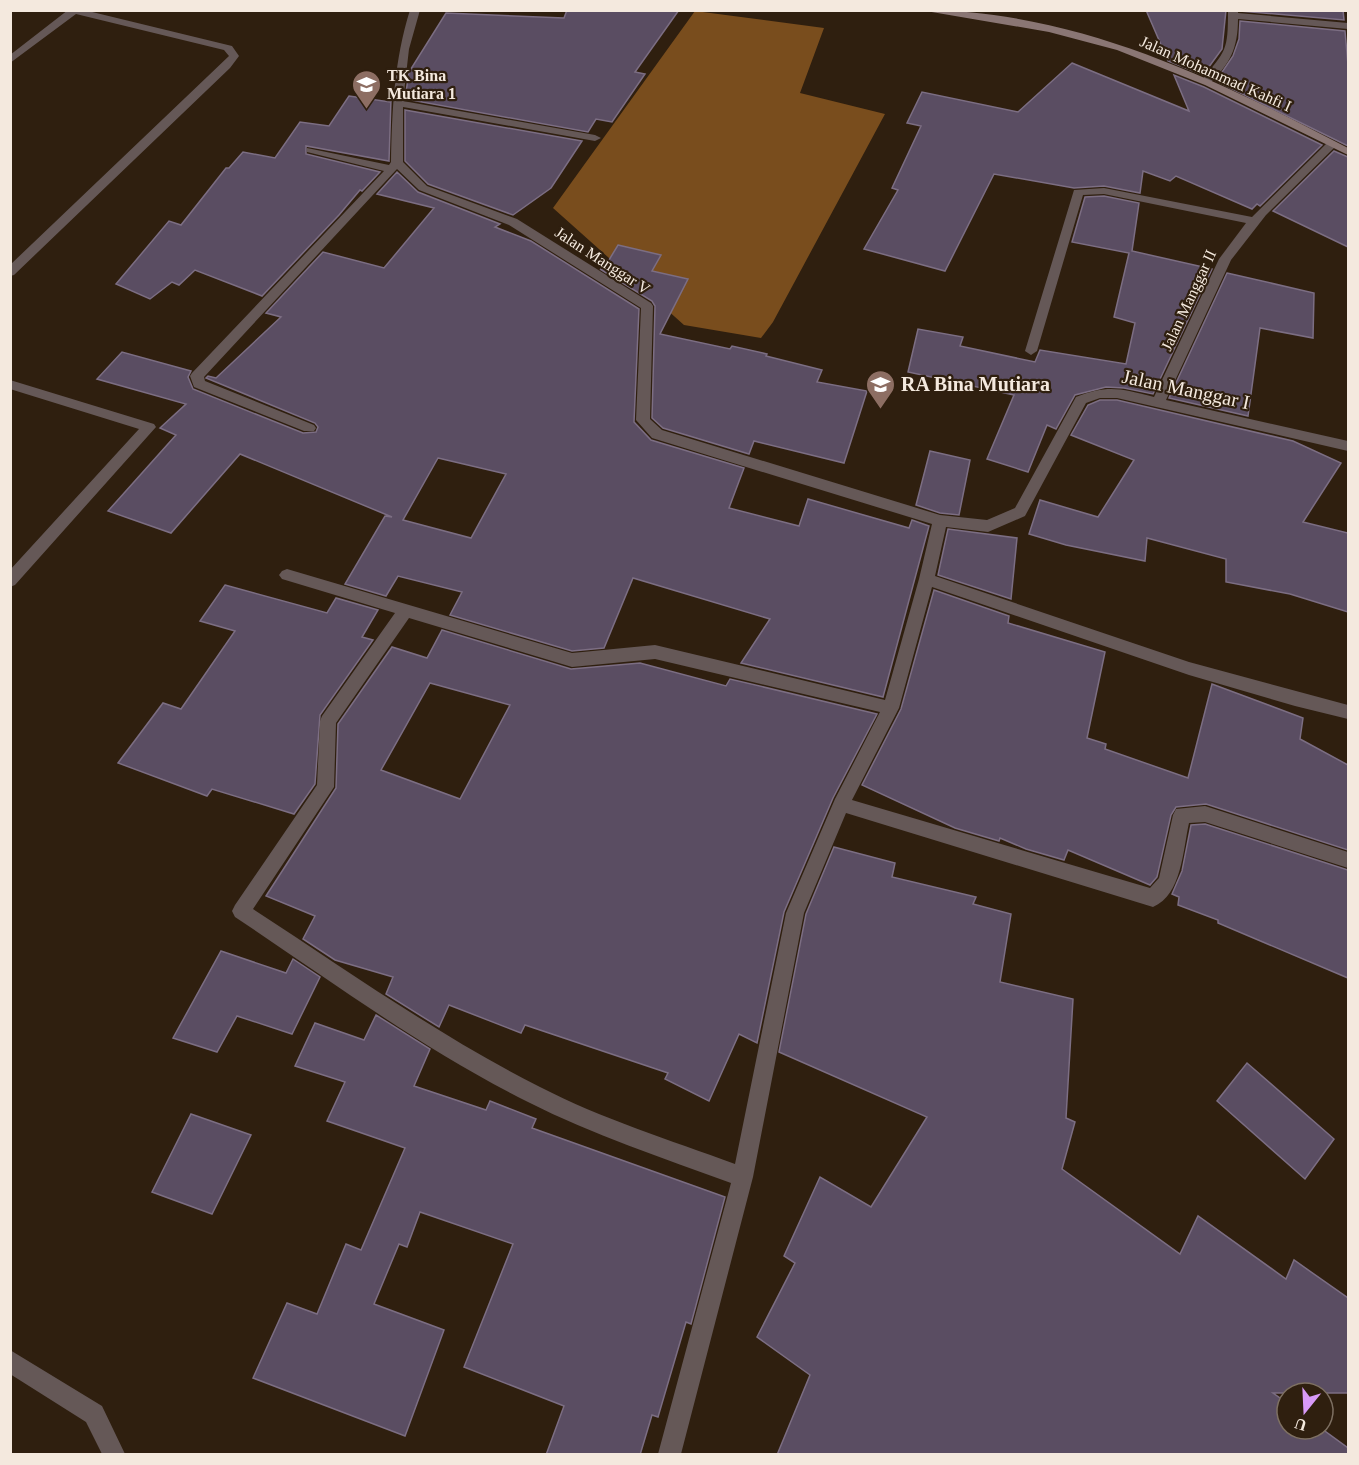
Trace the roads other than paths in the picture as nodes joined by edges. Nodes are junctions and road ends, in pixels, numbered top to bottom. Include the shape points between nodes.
1 (415, 10) edge
2 (925, 10) edge
3 (74, 11) edge
4 (947, 12) edge
5 (1233, 14) edge
6 (1348, 26) edge
7 (10, 60) edge
8 (1206, 81) junction
9 (397, 103) junction
10 (595, 138) dead end
11 (1332, 144) junction
12 (311, 150) dead end
13 (1348, 152) edge
14 (394, 166) junction
15 (1254, 221) junction
16 (10, 272) edge
17 (1031, 351) dead end
18 (10, 384) edge
19 (1160, 401) junction
20 (309, 428) dead end
21 (1348, 446) edge
22 (940, 521) junction
23 (287, 575) dead end
24 (927, 579) junction
25 (10, 581) edge
26 (406, 610) junction
27 (891, 708) junction
28 (1348, 712) edge
29 (841, 804) junction
30 (1348, 860) edge
31 (743, 1177) junction
32 (10, 1361) edge
33 (114, 1455) edge
34 (670, 1455) edge

1 - 9 street via 404,40
2 - 4 main road, Jalan Mohammad Kahfi I
3 - 7 street
3 - 16 street via 228,48 234,56
4 - 8 main road, Jalan Mohammad Kahfi I via 1079,36
5 - 6 street
5 - 8 street via 1233,47 1224,65
8 - 11 main road, Jalan Mohammad Kahfi I
9 - 10 street
9 - 14 street
11 - 13 main road, Jalan Mohammad Kahfi I
11 - 15 street, Jalan Manggar II
12 - 14 street
14 - 20 street via 197,376 199,384
14 - 22 street, Jalan Manggar V via 423,188 513,222 647,306 643,420 657,434
15 - 17 street via 1104,191 1078,192
15 - 19 street, Jalan Manggar II via 1225,259
18 - 25 street via 149,427
19 - 21 street, Jalan Manggar I
19 - 22 street, Jalan Manggar I via 1117,393 1098,393 1081,400 1020,512 988,526
22 - 24 street
23 - 26 street
24 - 27 street
24 - 28 street via 1185,667
26 - 27 street via 572,660 655,652
26 - 31 street via 328,721 325,787 242,911 470,1060 535,1095 605,1126
27 - 29 street
29 - 30 street via 1153,898 1167,882 1182,815 1205,814
29 - 31 street via 795,913
31 - 34 street
32 - 33 street via 94,1414

